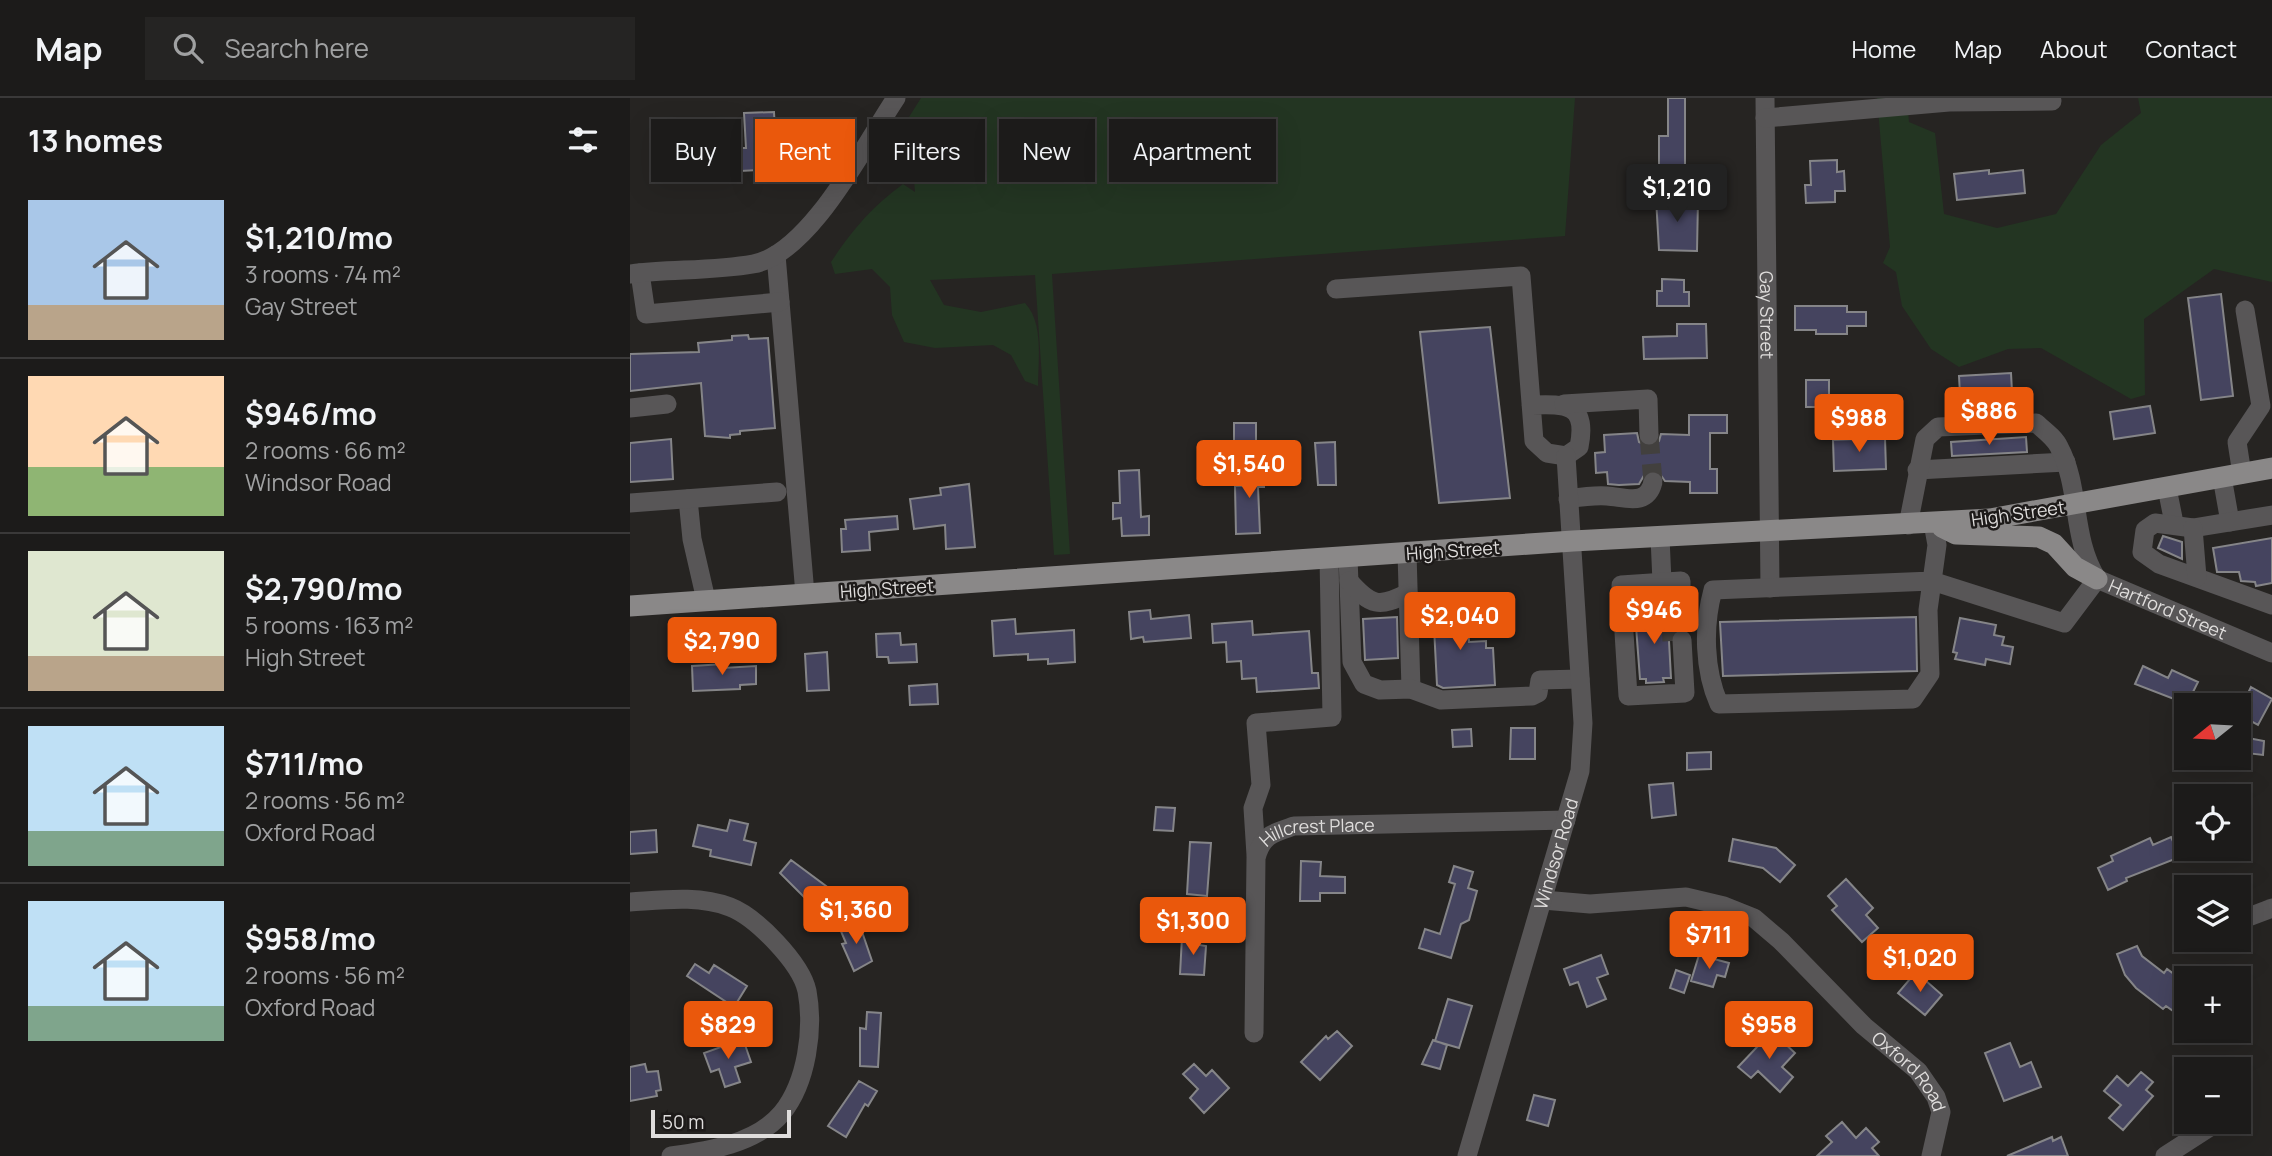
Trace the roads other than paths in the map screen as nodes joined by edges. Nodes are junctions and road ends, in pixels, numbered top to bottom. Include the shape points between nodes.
1 (896, 98) edge
2 (1765, 98) edge
3 (2052, 101) dead end
4 (1765, 118) junction
5 (776, 255) junction
6 (635, 273) edge
7 (1336, 289) dead end
8 (780, 302) junction
9 (2245, 310) dead end
10 (667, 404) dead end
11 (1564, 404) junction
12 (1531, 405) junction
13 (630, 408) edge
14 (1650, 435) tunnel mouth
15 (1566, 456) junction
16 (2066, 462) junction
17 (2272, 468) edge
18 (1917, 470) junction
19 (2232, 476) junction
20 (1653, 482) dead end
21 (2167, 488) junction
22 (777, 492) dead end
23 (688, 499) junction
24 (1568, 499) junction
25 (630, 503) edge
26 (2074, 505) junction
27 (2272, 515) edge
28 (2230, 522) junction
29 (1933, 523) junction
30 (1908, 525) junction
31 (2184, 526) junction
32 (1771, 531) junction
33 (1660, 537) junction
34 (1573, 541) junction
35 (1407, 553) junction
36 (1338, 557) junction
37 (2197, 577) junction
38 (2097, 579) junction
39 (1931, 581) junction
40 (1349, 582) junction
41 (1662, 582) junction
42 (1770, 588) junction
43 (1408, 593) junction
44 (1681, 593) junction
45 (805, 594) junction
46 (706, 600) junction
47 (630, 606) edge
48 (2272, 606) edge
49 (2272, 653) edge
50 (1580, 679) junction
51 (1685, 685) junction
52 (1411, 690) junction
53 (1566, 820) junction
54 (1256, 858) junction
55 (1543, 900) junction
56 (630, 902) edge
57 (2272, 908) edge
58 (2251, 916) edge
59 (1254, 1032) dead end
60 (2199, 1134) edge
61 (671, 1156) edge
62 (1467, 1156) edge
63 (1931, 1156) edge
64 (2165, 1156) edge

1 - 5 street via 820,213 795,244
2 - 4 street, Gay Street
3 - 4 street via 1948,102
4 - 32 street, Gay Street
5 - 6 street via 755,264
5 - 8 street
6 - 8 street via 646,314
7 - 12 street via 1521,276
8 - 45 street
9 - 19 street via 2261,407 2236,442
10 - 13 street
11 - 12 street
11 - 14 street via 1648,399
11 - 15 street via 1578,416 1582,430 1578,447
12 - 15 street via 1534,441 1547,453
15 - 24 street, Windsor Road
16 - 18 street
16 - 18 street via 2058,444 2036,423 1938,427 1925,439
16 - 26 street, Hartford Street
17 - 19 main road, High Street
18 - 30 street
19 - 21 main road, High Street
19 - 28 street
20 - 24 street via 1642,498 1628,501 1588,495
21 - 26 main road, High Street
21 - 31 street
22 - 23 street
23 - 25 street
23 - 46 street
24 - 34 street, Windsor Road
26 - 29 main road, High Street
26 - 38 street, Hartford Street via 2082,550
27 - 28 street
28 - 31 street
29 - 30 main road, High Street
29 - 38 main road via 1956,534 2039,537
29 - 39 street via 1937,545
30 - 32 main road, High Street
31 - 37 street
31 - 37 street via 2155,523 2145,530 2142,552
32 - 33 main road, High Street
32 - 42 street, Gay Street
33 - 34 main road, High Street
33 - 41 street
34 - 35 main road, High Street
34 - 50 street, Windsor Road
35 - 36 main road, High Street
35 - 43 street
36 - 40 street
36 - 45 main road, High Street
36 - 54 street via 1332,717 1256,723 1261,785 1253,808
37 - 48 street
38 - 39 street via 2064,623
38 - 49 street, Hartford Street
39 - 42 street
39 - 42 street via 1930,674 1913,699 1719,704 1709,681 1707,610 1713,590
40 - 43 street via 1369,601 1382,604
40 - 52 street via 1356,672 1364,684 1380,690
41 - 44 street via 1681,581
41 - 51 street via 1621,585 1628,696 1685,693
43 - 52 street
44 - 51 street via 1677,632
44 - 51 street via 1691,607 1695,669
45 - 46 main road, High Street
46 - 47 main road, High Street
50 - 52 street via 1540,680 1538,693 1532,696 1441,700
50 - 53 street, Windsor Road via 1580,771
53 - 54 street, Hillcrest Place via 1294,826 1260,842
53 - 55 street, Windsor Road
54 - 59 street, Hillcrest Place
55 - 62 street, Windsor Road
55 - 63 street, Oxford Road via 1590,904 1686,897 1754,918 1864,1026 1918,1071 1941,1112
56 - 61 street via 690,899 731,907 778,940 807,989 808,1035 802,1075 782,1113 750,1136 715,1150
57 - 58 street
60 - 64 street

